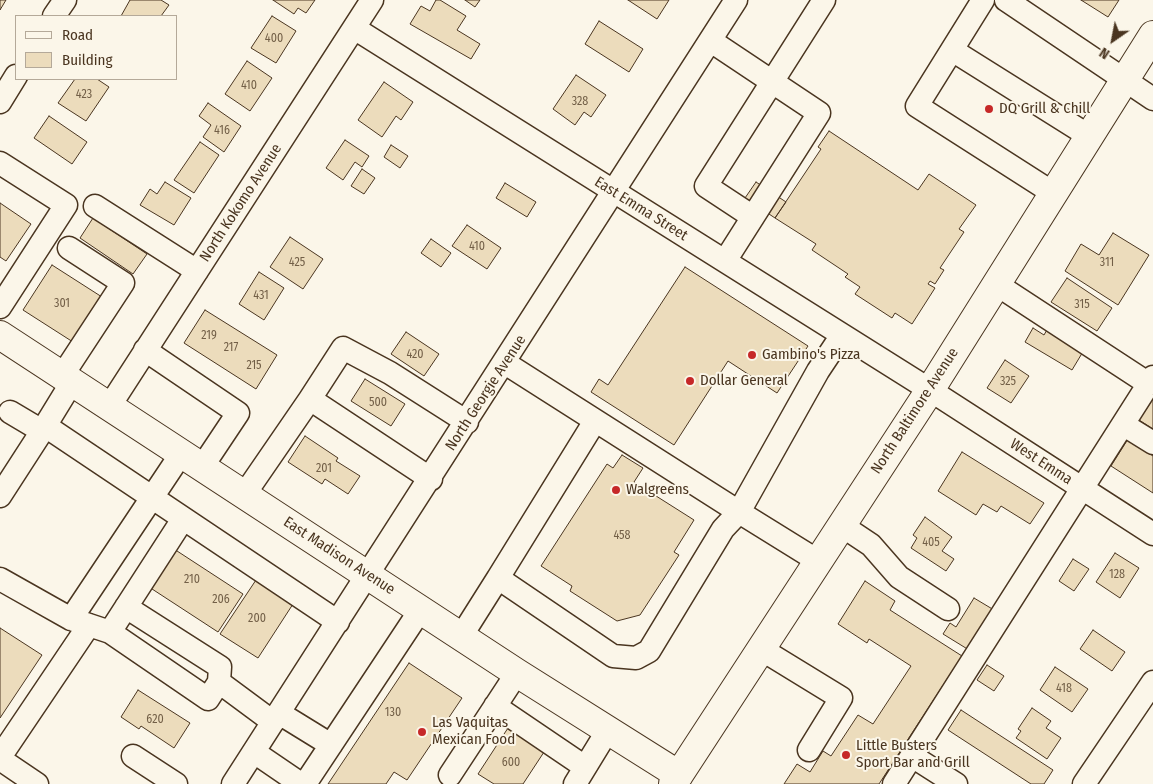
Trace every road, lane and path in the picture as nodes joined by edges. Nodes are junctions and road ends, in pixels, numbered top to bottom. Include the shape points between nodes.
1 (65, 0) edge
2 (372, 0) edge
3 (736, 0) edge
4 (824, 0) edge
5 (984, 0) edge
6 (1006, 0) edge
7 (55, 15) edge
8 (354, 28) junction
9 (1153, 35) edge
10 (710, 40) junction
11 (952, 50) junction
12 (15, 78) edge
13 (1124, 80) junction
14 (772, 82) junction
15 (1153, 99) edge
16 (0, 102) edge
17 (1089, 136) junction
18 (0, 163) edge
19 (614, 192) junction
20 (1053, 194) junction
21 (95, 206) dead end
22 (752, 217) junction
23 (69, 248) dead end
24 (724, 262) junction
25 (197, 271) junction
26 (996, 284) junction
27 (0, 307) edge
28 (0, 335) edge
29 (842, 335) junction
30 (146, 350) junction
31 (505, 363) junction
32 (67, 379) junction
33 (1151, 381) edge
34 (930, 390) junction
35 (310, 399) junction
36 (109, 407) junction
37 (3, 415) edge
38 (595, 421) junction
39 (467, 422) junction
40 (1124, 425) junction
41 (42, 431) junction
42 (1153, 443) edge
43 (192, 460) junction
44 (431, 478) junction
45 (1084, 489) junction
46 (244, 494) junction
47 (0, 496) edge
48 (152, 498) junction
49 (739, 512) junction
50 (183, 519) junction
51 (842, 525) junction
52 (1153, 534) edge
53 (818, 561) junction
54 (368, 575) junction
55 (498, 578) junction
56 (0, 579) edge
57 (126, 607) junction
58 (948, 608) dead end
59 (421, 609) junction
60 (338, 622) junction
61 (90, 625) junction
62 (462, 635) junction
63 (761, 649) junction
64 (517, 672) junction
65 (1153, 682) edge
66 (213, 690) junction
67 (495, 706) junction
68 (276, 717) junction
69 (608, 730) junction
70 (331, 745) junction
71 (809, 750) dead end
72 (254, 752) junction
73 (132, 756) dead end
74 (912, 756) junction
75 (0, 758) edge
76 (580, 776) edge
77 (452, 781) edge
78 (681, 781) edge
79 (239, 782) edge
80 (36, 784) edge
81 (176, 784) edge
82 (300, 784) edge
83 (305, 784) edge
84 (894, 784) edge
85 (956, 784) edge
86 (1084, 784) edge

1 - 7 street
2 - 8 street, North Kokomo Avenue
3 - 10 street, North Georgie Avenue
4 - 14 street
5 - 11 street
6 - 13 street
8 - 19 street, East Emma Street
8 - 25 street, North Kokomo Avenue
9 - 13 main road, North Baltimore Avenue
10 - 14 street
10 - 19 street, North Georgie Avenue
11 - 17 street
11 - 20 street via 917,106
12 - 16 street
13 - 15 street
13 - 17 main road, North Baltimore Avenue
14 - 22 street via 706,186
14 - 22 street via 819,113
17 - 20 main road, North Baltimore Avenue
18 - 27 street via 66,205
19 - 24 street, East Emma Street
19 - 31 street, North Georgie Avenue
20 - 26 main road, North Baltimore Avenue
21 - 25 street
22 - 24 street
23 - 32 street via 123,283
24 - 29 street, East Emma Street
25 - 30 street, North Kokomo Avenue
26 - 33 street
26 - 34 main road, North Baltimore Avenue
28 - 32 main road, East Madison Avenue
29 - 34 street, East Emma Street
29 - 49 street via 818,371
30 - 36 street, North Kokomo Avenue
30 - 43 street via 238,413
31 - 38 street
31 - 39 street, North Georgie Avenue
32 - 36 main road, East Madison Avenue
32 - 41 street
33 - 40 street
34 - 45 street, West Emma
34 - 51 main road, North Baltimore Avenue
35 - 39 street via 342,348 390,373
35 - 44 street
35 - 46 street
36 - 43 main road, East Madison Avenue
37 - 41 street
38 - 49 street
38 - 55 street
39 - 44 street, North Georgie Avenue
40 - 42 street
40 - 45 street
41 - 47 street
41 - 48 street via 50,429
43 - 46 main road, East Madison Avenue
43 - 48 street
44 - 54 street, North Georgie Avenue
45 - 52 street, West Emma
45 - 74 street
46 - 54 main road, East Madison Avenue
48 - 50 street
48 - 61 street
49 - 53 street
49 - 55 street via 723,529 649,651 636,658 614,656
50 - 57 street
50 - 60 street
51 - 53 main road, North Baltimore Avenue
51 - 58 street via 871,545 899,577
53 - 63 main road, North Baltimore Avenue
54 - 59 main road, East Madison Avenue
54 - 60 street, North Georgie Avenue
55 - 62 street
56 - 61 street
57 - 61 street
57 - 66 street via 220,667
59 - 62 main road, East Madison Avenue
59 - 70 street
60 - 68 street, North Georgie Avenue
61 - 66 street
61 - 75 street
62 - 64 main road, East Madison Avenue
63 - 71 street via 841,698
63 - 78 main road, North Baltimore Avenue
64 - 67 street
64 - 69 main road, East Madison Avenue
65 - 86 street
66 - 68 street
67 - 76 street
67 - 77 street
68 - 70 street
68 - 72 street, North Georgie Avenue
69 - 76 street
69 - 78 main road, East Madison Avenue
70 - 83 street
72 - 79 street, North Georgie Avenue
72 - 82 street
73 - 81 street
74 - 84 street
74 - 85 street
75 - 80 street

